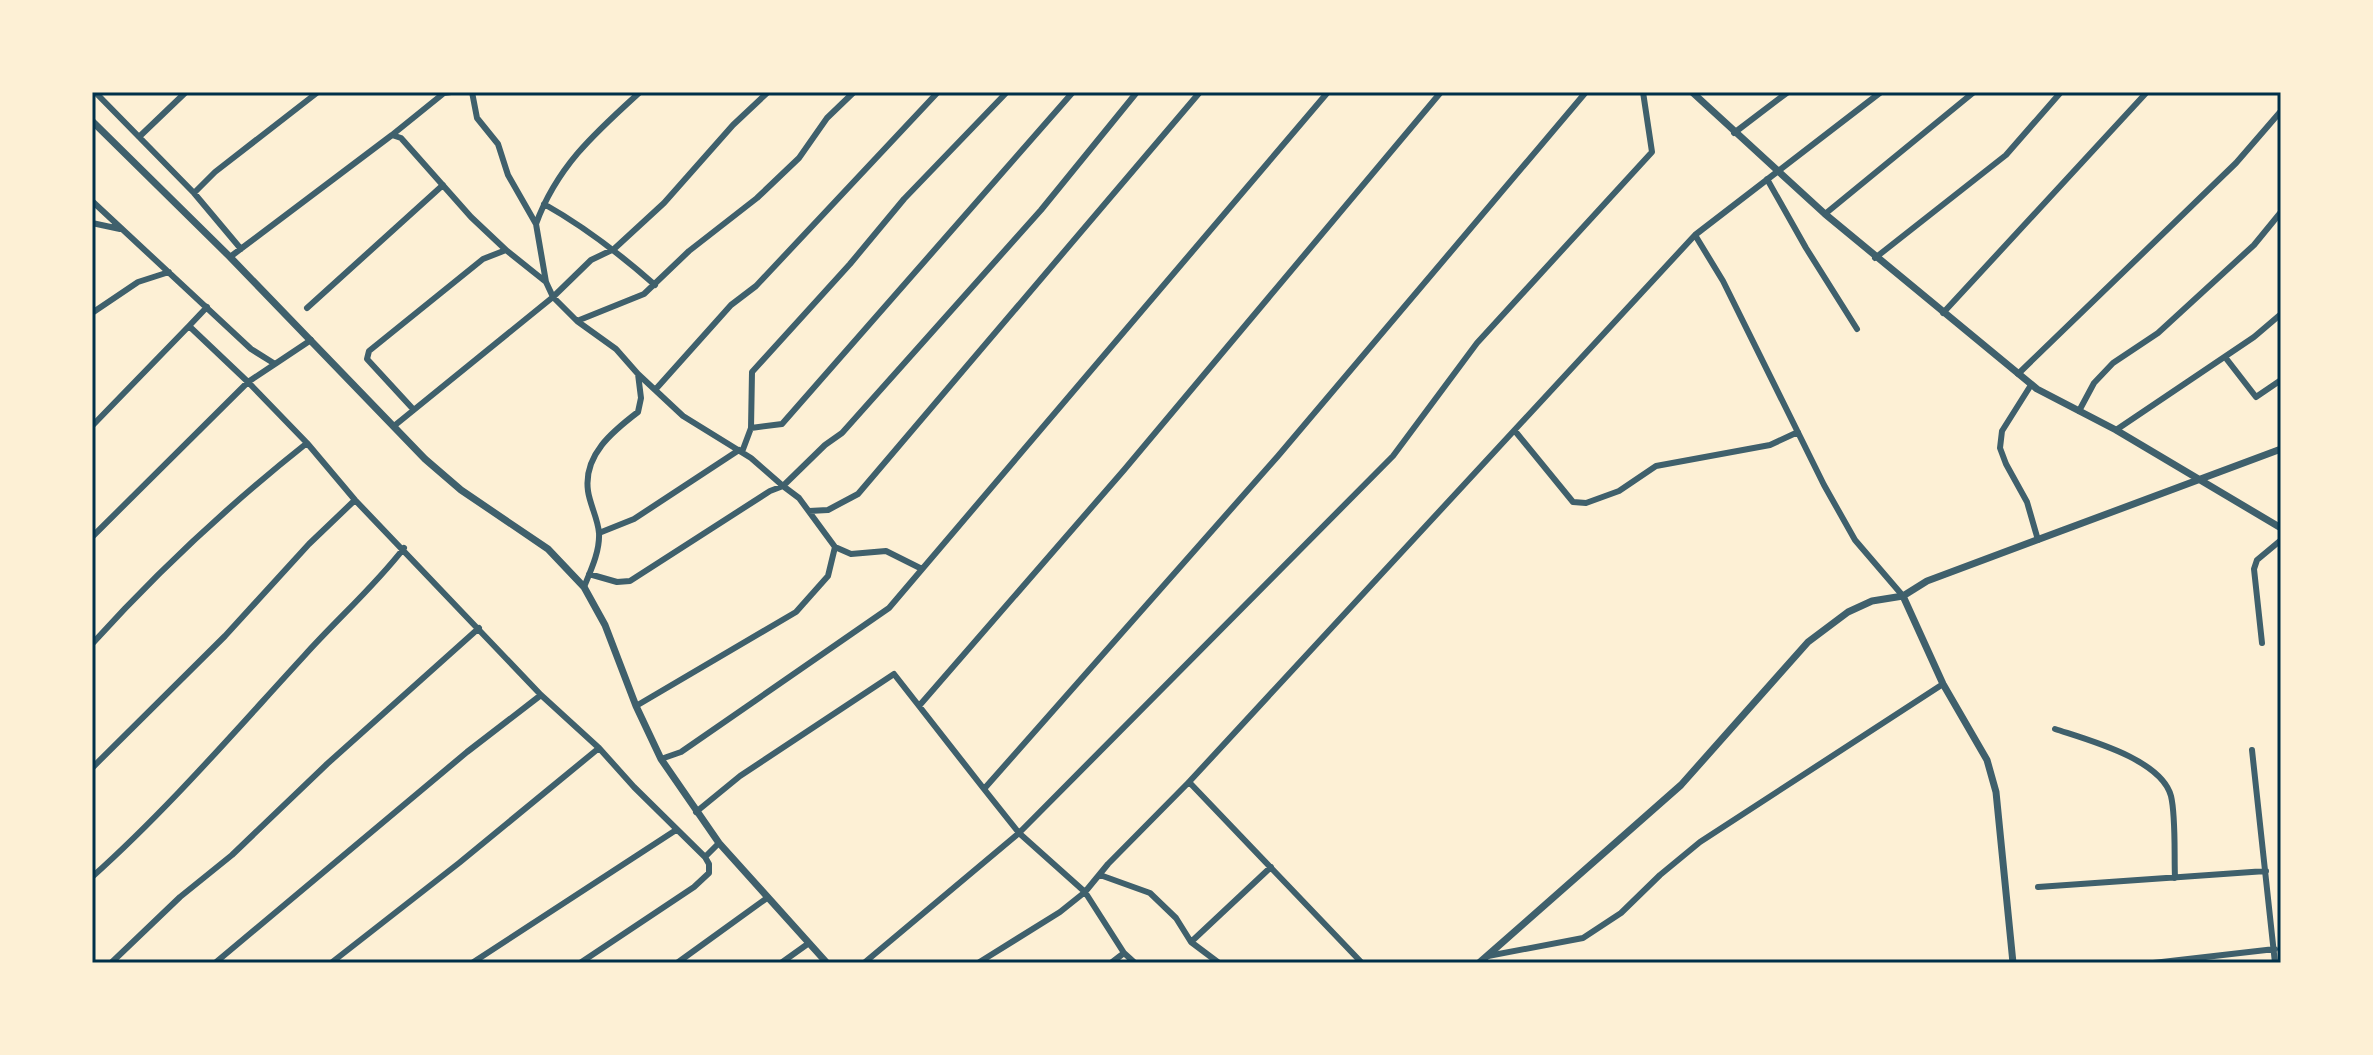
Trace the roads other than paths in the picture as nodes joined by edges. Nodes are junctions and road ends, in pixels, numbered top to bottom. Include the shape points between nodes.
1 (95, 92) edge
2 (186, 92) edge
3 (318, 92) edge
4 (451, 92) edge
5 (472, 92) edge
6 (640, 92) edge
7 (768, 92) edge
8 (854, 92) edge
9 (938, 92) edge
10 (1007, 92) edge
11 (1073, 92) edge
12 (1137, 92) edge
13 (1200, 92) edge
14 (1328, 92) edge
15 (1441, 92) edge
16 (1586, 92) edge
17 (1643, 92) edge
18 (1693, 92) edge
19 (1788, 92) edge
20 (1881, 92) edge
21 (1974, 92) edge
22 (2061, 92) edge
23 (2147, 92) edge
24 (2281, 111) edge
25 (92, 121) edge
26 (1734, 133) junction
27 (392, 135) junction
28 (139, 137) junction
29 (1778, 170) junction
30 (1767, 179) junction
31 (443, 185) junction
32 (194, 193) junction
33 (92, 201) edge
34 (544, 204) junction
35 (2281, 212) edge
36 (1825, 214) junction
37 (92, 223) edge
38 (536, 224) junction
39 (121, 230) junction
40 (1695, 235) junction
41 (241, 249) junction
42 (614, 249) junction
43 (506, 250) junction
44 (230, 257) junction
45 (1875, 258) junction
46 (169, 272) junction
47 (546, 282) junction
48 (655, 285) junction
49 (553, 297) junction
50 (207, 307) junction
51 (307, 308) dead end
52 (92, 313) edge
53 (1943, 313) junction
54 (2281, 314) edge
55 (577, 321) junction
56 (189, 326) junction
57 (1857, 329) dead end
58 (311, 340) junction
59 (2225, 357) junction
60 (275, 364) junction
61 (638, 374) junction
62 (2018, 374) junction
63 (2281, 380) edge
64 (248, 382) junction
65 (2031, 385) junction
66 (655, 390) junction
67 (413, 409) junction
68 (2079, 411) junction
69 (92, 426) edge
70 (394, 426) junction
71 (751, 428) junction
72 (2116, 430) junction
73 (1515, 431) junction
74 (1798, 432) junction
75 (307, 443) junction
76 (2281, 449) edge
77 (740, 451) junction
78 (2199, 479) junction
79 (783, 486) junction
80 (355, 500) junction
81 (809, 511) junction
82 (2281, 528) edge
83 (599, 533) junction
84 (92, 537) edge
85 (2038, 540) junction
86 (2281, 540) edge
87 (835, 547) junction
88 (404, 548) junction
89 (922, 569) junction
90 (589, 574) junction
91 (584, 587) junction
92 (1903, 596) junction
93 (479, 628) junction
94 (2262, 643) dead end
95 (92, 644) edge
96 (1943, 684) junction
97 (541, 695) junction
98 (636, 706) junction
99 (919, 706) junction
100 (2055, 729) dead end
101 (599, 748) junction
102 (2252, 750) dead end
103 (661, 759) junction
104 (92, 768) edge
105 (1189, 782) junction
106 (984, 789) junction
107 (696, 812) junction
108 (676, 830) junction
109 (1019, 833) junction
110 (719, 843) junction
111 (705, 857) junction
112 (1271, 867) junction
113 (2266, 871) junction
114 (1100, 875) junction
115 (92, 877) edge
116 (2175, 878) junction
117 (2038, 887) dead end
118 (1085, 892) junction
119 (767, 898) junction
120 (2281, 910) edge
121 (2271, 912) junction
122 (1191, 942) junction
123 (809, 943) junction
124 (2275, 949) junction
125 (1124, 953) junction
126 (1482, 960) edge
127 (111, 963) edge
128 (215, 963) edge
129 (331, 963) edge
130 (472, 963) edge
131 (580, 963) edge
132 (677, 963) edge
133 (781, 963) edge
134 (827, 963) edge
135 (864, 963) edge
136 (978, 963) edge
137 (1111, 963) edge
138 (1135, 963) edge
139 (1219, 963) edge
140 (1362, 963) edge
141 (2013, 963) edge
142 (2153, 963) edge
143 (2275, 963) edge

1 - 28 street
2 - 28 street
3 - 32 street
4 - 27 street
5 - 38 street via 477,118 498,144 508,175
6 - 34 street via 590,137
7 - 42 street
8 - 48 street via 827,118 799,158
9 - 66 street
10 - 71 street via 904,199 752,372
11 - 71 street via 782,424
12 - 79 street via 931,335 842,433
13 - 81 street via 858,494 828,510
14 - 89 street
15 - 99 street
16 - 106 street via 1278,456
17 - 109 street via 1652,152 1477,343 1393,456
18 - 26 street
19 - 26 street
20 - 29 street
21 - 36 street
22 - 45 street via 2006,155
23 - 53 street
24 - 62 street via 2236,163
25 - 44 street
26 - 29 street
27 - 31 street via 401,138
27 - 41 street
28 - 32 street
29 - 30 street
29 - 36 street
30 - 40 street
30 - 57 street
31 - 43 street
31 - 51 street
32 - 41 street
33 - 39 street
34 - 38 street
34 - 42 street
35 - 68 street via 2254,245 2158,333 2113,363
36 - 45 street
37 - 39 street
38 - 47 street
39 - 46 street
40 - 73 street
40 - 74 street
41 - 44 street
42 - 48 street
42 - 49 street via 591,260
43 - 47 street
43 - 67 street via 483,259 369,351 367,359 374,369
44 - 58 street
45 - 53 street
46 - 50 street
46 - 52 street via 138,282
47 - 49 street
48 - 55 street
49 - 55 street
49 - 67 street
50 - 56 street
50 - 60 street
53 - 62 street
54 - 59 street
55 - 61 street via 616,349
56 - 64 street
56 - 69 street
58 - 60 street
58 - 70 street
59 - 63 street via 2256,397
59 - 72 street
60 - 64 street
61 - 66 street
61 - 83 street via 638,412 615,429 592,458 587,488
62 - 65 street
64 - 75 street
64 - 84 street
65 - 68 street
65 - 85 street via 2002,431 2000,448 2027,502
66 - 77 street via 683,416
67 - 70 street
68 - 72 street
70 - 91 street via 461,490 548,549
71 - 77 street
72 - 78 street
73 - 74 street via 1573,502 1586,503 1619,491 1656,466 1770,445
73 - 105 street
74 - 92 street via 1855,540
75 - 80 street
75 - 95 street via 230,505
76 - 78 street
77 - 79 street
77 - 83 street via 634,519
78 - 82 street
78 - 85 street
79 - 81 street
79 - 90 street via 630,581
80 - 88 street
80 - 104 street
81 - 87 street
83 - 90 street
85 - 92 street via 1927,581
86 - 94 street via 2254,569
87 - 89 street via 851,554 886,551
87 - 98 street via 828,576 796,612
88 - 93 street
88 - 115 street via 145,830
89 - 103 street via 889,608 681,752
90 - 91 street
91 - 98 street via 605,625
92 - 96 street
92 - 126 street via 1848,612 1808,642 1681,785
93 - 97 street
93 - 127 street
96 - 126 street via 1700,842 1621,913 1583,938
96 - 141 street via 1987,760 1996,792
97 - 101 street
97 - 128 street
98 - 103 street
99 - 106 street
99 - 107 street via 894,674 740,776
100 - 116 street via 2122,752 2162,778 2171,796
101 - 108 street
101 - 129 street
102 - 113 street
103 - 107 street
105 - 112 street
105 - 114 street
106 - 109 street
107 - 110 street
108 - 111 street
108 - 130 street
109 - 118 street
109 - 135 street
110 - 111 street
110 - 119 street
111 - 131 street via 709,873 694,887
112 - 122 street
112 - 140 street
113 - 116 street
113 - 121 street
114 - 118 street
114 - 122 street via 1150,893
116 - 117 street
118 - 125 street
118 - 136 street
119 - 123 street
119 - 132 street
120 - 121 street
121 - 124 street
122 - 139 street
123 - 133 street
123 - 134 street
124 - 142 street
124 - 143 street
125 - 137 street
125 - 138 street

